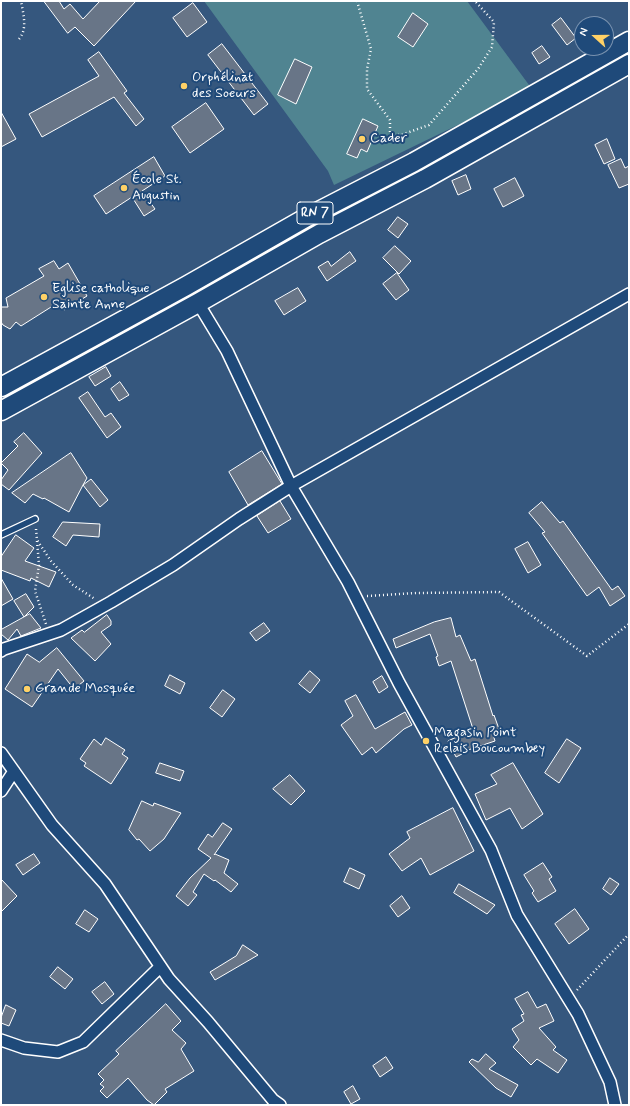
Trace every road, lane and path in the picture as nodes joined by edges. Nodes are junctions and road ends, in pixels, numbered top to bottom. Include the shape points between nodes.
1 (21, 1) edge
2 (357, 1) edge
3 (475, 1) edge
4 (19, 39) dead end
5 (629, 41) edge
6 (629, 64) edge
7 (629, 294) edge
8 (198, 303) junction
9 (1, 387) edge
10 (1, 411) edge
11 (291, 486) junction
12 (35, 519) joint
13 (1, 535) edge
14 (37, 540) junction
15 (356, 596) junction
16 (105, 606) junction
17 (629, 624) edge
18 (49, 634) junction
19 (2, 649) edge
20 (1, 753) edge
21 (14, 771) junction
22 (1, 791) edge
23 (629, 934) edge
24 (160, 967) junction
25 (569, 1000) junction
26 (1, 1040) edge
27 (280, 1105) edge
28 (615, 1105) edge

1 - 4 path via 25,21
2 - 3 path via 371,49 367,89 390,120 390,135 401,135 429,125 478,69 492,47 494,22
5 - 9 main road, RN 7 via 414,162 307,217
6 - 8 main road, RN 7
7 - 11 street
8 - 10 main road, RN 7
8 - 11 street via 226,351
11 - 15 street
11 - 16 street via 173,565
12 - 13 lane
12 - 14 path
14 - 16 path via 51,561 73,585
14 - 18 path via 39,564 35,591
15 - 17 path via 499,592 587,656
15 - 25 street via 399,683 491,850 517,915
16 - 18 street
18 - 19 street
20 - 21 street
21 - 22 street
21 - 24 street via 52,826 105,884
23 - 25 path
24 - 26 street via 83,1042 58,1052 24,1048
24 - 27 street via 273,1100
25 - 28 street via 610,1082

